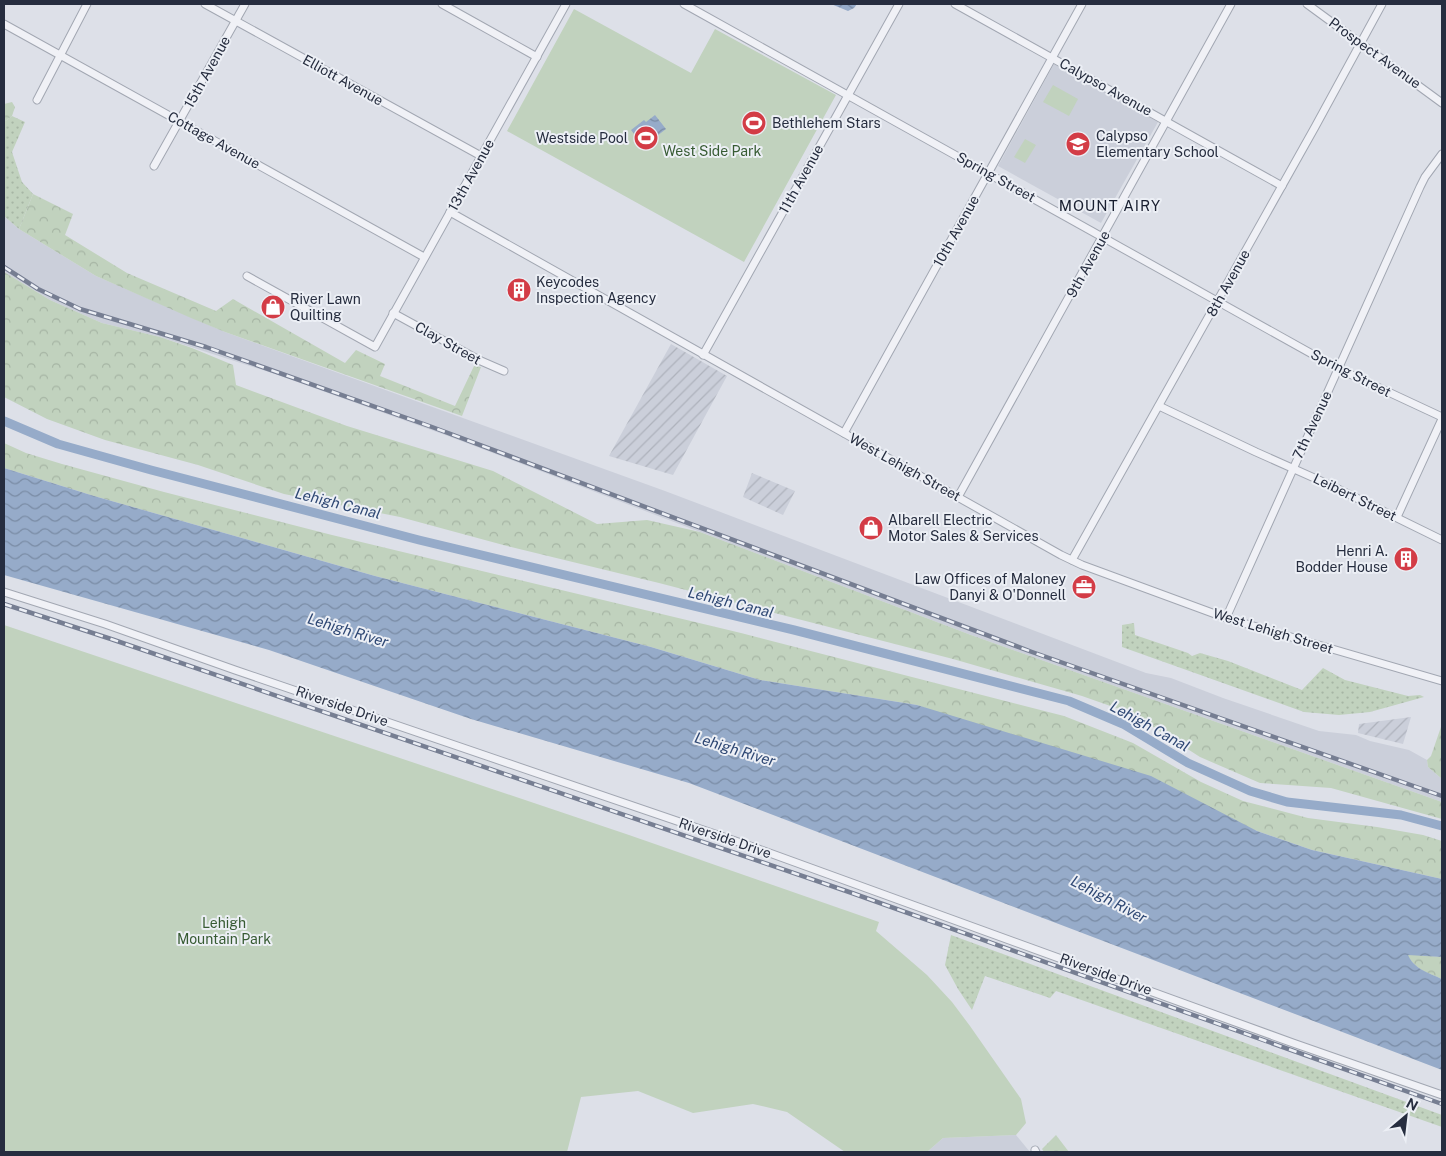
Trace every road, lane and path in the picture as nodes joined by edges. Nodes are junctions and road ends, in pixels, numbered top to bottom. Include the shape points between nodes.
1 (87, 4) edge
2 (205, 4) edge
3 (245, 4) edge
4 (442, 4) edge
5 (566, 4) edge
6 (684, 4) edge
7 (899, 4) edge
8 (955, 4) edge
9 (1082, 4) edge
10 (1231, 4) edge
11 (1307, 4) edge
12 (1382, 4) edge
13 (236, 20) junction
14 (4, 24) edge
15 (1362, 42) junction
16 (60, 54) junction
17 (537, 57) junction
18 (1053, 57) junction
19 (848, 96) junction
20 (37, 100) dead end
21 (1442, 103) edge
22 (1167, 120) junction
23 (179, 121) junction
24 (1442, 154) edge
25 (481, 156) junction
26 (154, 166) dead end
27 (989, 173) junction
28 (1282, 186) junction
29 (450, 212) junction
30 (1103, 236) junction
31 (424, 257) junction
32 (247, 276) dead end
33 (1218, 301) junction
34 (394, 313) junction
35 (704, 354) junction
36 (1339, 368) junction
37 (504, 371) dead end
38 (1159, 406) junction
39 (1442, 418) edge
40 (844, 433) junction
41 (1293, 468) junction
42 (958, 497) junction
43 (1397, 518) junction
44 (1442, 540) edge
45 (1072, 560) junction
46 (4, 592) edge
47 (1226, 618) junction
48 (1442, 681) edge
49 (1442, 1095) edge

1 - 16 street
2 - 13 street, Elliott Avenue
3 - 13 street, 15th Avenue
4 - 17 street
5 - 17 street, 13th Avenue
6 - 19 street, Spring Street
7 - 19 street, 11th Avenue
8 - 18 street, Calypso Avenue
9 - 18 street, 10th Avenue
10 - 22 street, 9th Avenue
11 - 15 street, Prospect Avenue
12 - 15 street, 8th Avenue
13 - 23 street, 15th Avenue
13 - 25 street, Elliott Avenue
14 - 16 street, Cottage Avenue
15 - 21 street, Prospect Avenue
15 - 28 street, 8th Avenue
16 - 20 street
16 - 23 street, Cottage Avenue
17 - 25 street, 13th Avenue
18 - 22 street, Calypso Avenue
18 - 27 street, 10th Avenue
19 - 27 street, Spring Street
19 - 35 street, 11th Avenue
22 - 28 street, Calypso Avenue
22 - 30 street, 9th Avenue
23 - 26 street, 15th Avenue
23 - 31 street, Cottage Avenue
24 - 36 street, 7th Avenue via 1420,187
25 - 29 street, 13th Avenue
27 - 30 street, Spring Street
27 - 40 street, 10th Avenue
28 - 33 street, 8th Avenue
29 - 31 street, 13th Avenue
29 - 35 street, West Lehigh Street
30 - 33 street, Spring Street
30 - 42 street, 9th Avenue
31 - 34 street, 13th Avenue
32 - 34 street, 13th Avenue via 375,347
33 - 36 street, Spring Street
33 - 38 street, 8th Avenue
34 - 37 street, Clay Street
35 - 40 street, West Lehigh Street
36 - 39 street, Spring Street
36 - 41 street, 7th Avenue
38 - 41 street, Leibert Street
38 - 45 street, 8th Avenue
39 - 43 street
40 - 42 street, West Lehigh Street
41 - 43 street, Leibert Street
41 - 47 street, 7th Avenue
42 - 45 street, West Lehigh Street
43 - 44 street, Leibert Street
45 - 47 street, West Lehigh Street
46 - 49 street, Riverside Drive via 753,847
47 - 48 street, West Lehigh Street

